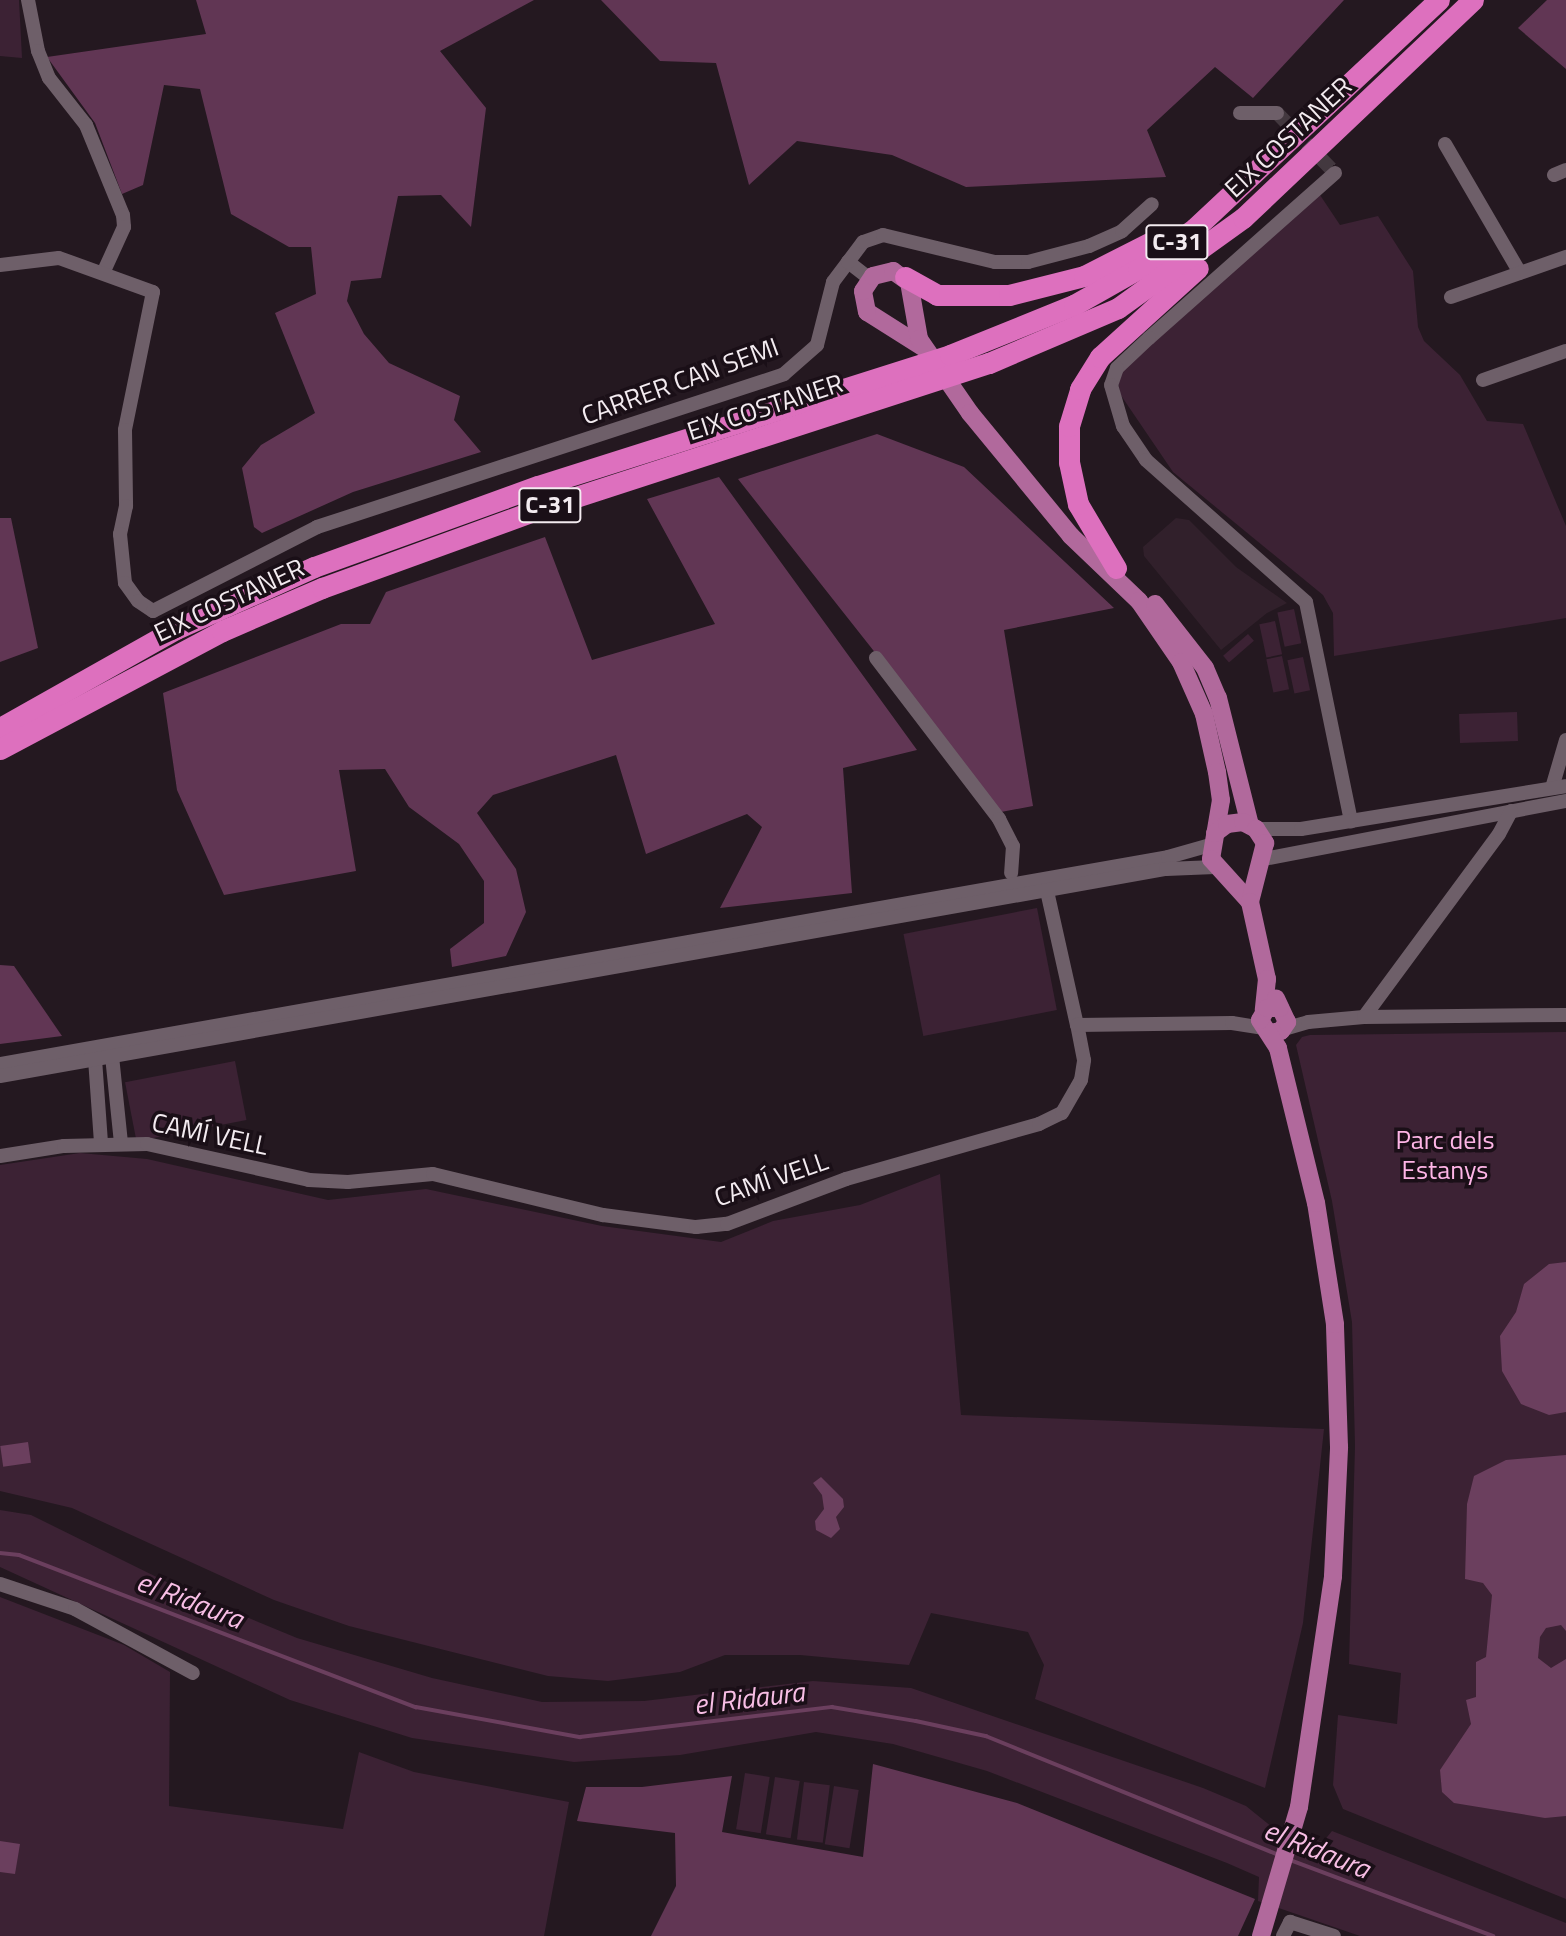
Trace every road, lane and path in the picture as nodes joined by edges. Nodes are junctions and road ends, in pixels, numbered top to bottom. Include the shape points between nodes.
1 (27, 0) edge
2 (1439, 0) edge
3 (1473, 0) edge
4 (1364, 69) junction
5 (1240, 113) dead end
6 (1276, 113) dead end
7 (1340, 126) junction
8 (1444, 144) dead end
9 (1335, 173) dead end
10 (1152, 204) dead end
11 (1566, 257) edge
12 (848, 262) junction
13 (0, 265) edge
14 (104, 271) junction
15 (1520, 273) junction
16 (905, 277) junction
17 (870, 279) junction
18 (1451, 297) dead end
19 (914, 301) junction
20 (882, 323) junction
21 (1566, 351) edge
22 (919, 356) junction
23 (1483, 380) dead end
24 (1071, 536) junction
25 (1116, 568) junction
26 (876, 659) dead end
27 (0, 728) edge
28 (1566, 740) edge
29 (0, 749) edge
30 (1559, 787) edge
31 (1566, 801) edge
32 (1511, 811) junction
33 (1351, 821) junction
34 (1253, 827) junction
35 (1212, 839) junction
36 (1263, 863) junction
37 (1222, 872) junction
38 (1011, 873) dead end
39 (1047, 891) junction
40 (1250, 902) junction
41 (1566, 1015) edge
42 (1364, 1017) junction
43 (1274, 1024) junction
44 (1077, 1025) junction
45 (112, 1056) junction
46 (95, 1059) junction
47 (0, 1064) edge
48 (0, 1076) edge
49 (101, 1143) junction
50 (121, 1143) junction
51 (0, 1156) edge
52 (0, 1584) edge
53 (193, 1673) dead end
54 (1261, 1936) edge
55 (1283, 1936) edge
56 (1334, 1936) edge

1 - 14 street via 49,78 86,125 123,215 124,227
2 - 4 highway, EIX COSTANER / C-31
3 - 7 highway, EIX COSTANER / C-31
4 - 16 highway via 1343,81 1203,208 1129,256 1084,276 1009,295 937,295
4 - 22 highway, EIX COSTANER / C-31 via 1228,201 1138,269 1074,305 950,355
5 - 6 street
7 - 25 highway via 1277,196 1126,330 1100,357 1080,389 1069,426 1069,462 1078,504
7 - 29 highway, EIX COSTANER / C-31 via 1243,218 1150,288 1083,325 963,372 545,507 322,588 222,631
8 - 15 street
9 - 33 street via 1149,338 1118,369 1111,385 1123,426 1146,460 1307,602
10 - 12 street, CARRER CAN SEMI via 1122,231 1089,246 1028,262 995,262 883,235 863,242
11 - 15 street
12 - 14 street, CARRER CAN SEMI via 833,282 817,345 784,374 317,527 153,611 138,601 125,583 120,534 126,506 125,430 153,292
12 - 17 street
13 - 14 street via 60,258
15 - 18 street
16 - 17 main road via 885,271
16 - 19 main road
17 - 20 main road via 863,290 863,304
19 - 20 main road via 903,319
19 - 22 main road
20 - 22 main road
21 - 23 street
22 - 24 main road
22 - 27 highway, EIX COSTANER / C-31 via 326,562 176,629
24 - 25 main road
24 - 35 main road via 1139,601 1181,662 1204,714 1217,772 1221,800
25 - 34 main road via 1150,599 1205,668 1218,698
26 - 38 street via 999,819 1013,846
28 - 30 street
30 - 33 street
31 - 32 street
32 - 36 street
32 - 42 street via 1500,834
33 - 34 street
34 - 35 main road via 1231,823
34 - 36 main road via 1265,843
35 - 37 main road
35 - 47 street via 1168,857
36 - 37 main road via 1246,877
36 - 40 main road
37 - 39 street via 1166,869
37 - 40 main road
39 - 44 street, CAMÍ VELL
39 - 45 street
40 - 43 main road
41 - 42 street
42 - 43 street
43 - 44 street
43 - 54 main road via 1318,1217 1335,1324 1339,1447 1333,1576 1299,1807
44 - 50 street, CAMÍ VELL via 1084,1060 1082,1080 1062,1113 846,1179 727,1224 696,1227 603,1215 433,1174 348,1182 309,1180 147,1144
45 - 46 street
45 - 50 street, CAMÍ VELL
46 - 48 street
46 - 49 street
49 - 50 street, CAMÍ VELL
49 - 51 street, CAMÍ VELL
52 - 53 street via 75,1609
55 - 56 street via 1290,1922

